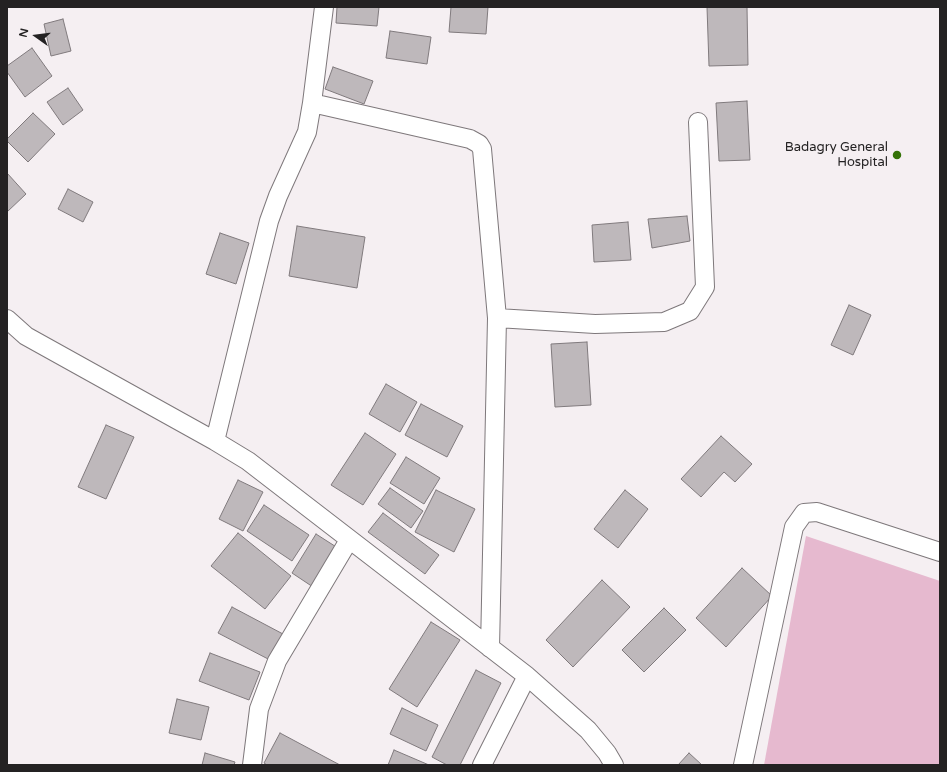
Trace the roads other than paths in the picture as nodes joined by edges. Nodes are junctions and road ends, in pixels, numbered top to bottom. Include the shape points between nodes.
1 (324, 7) edge
2 (312, 103) junction
3 (698, 122) dead end
4 (497, 318) junction
5 (7, 319) edge
6 (26, 336) junction
7 (7, 340) edge
8 (215, 441) junction
9 (350, 540) junction
10 (940, 552) edge
11 (490, 648) junction
12 (527, 676) junction
13 (252, 765) edge
14 (482, 765) edge
15 (614, 765) edge
16 (743, 765) edge

1 - 2 street
2 - 4 street via 470,139 479,144 482,149
2 - 8 street via 307,132 269,221
3 - 4 street via 704,287 690,311 664,322 595,324
4 - 11 street
5 - 6 street
6 - 7 street
6 - 8 street
8 - 9 street via 248,461
9 - 11 street
9 - 13 street via 277,661 259,709
10 - 16 street via 817,512 804,513 794,527
11 - 12 street
12 - 14 street
12 - 15 street via 588,730

